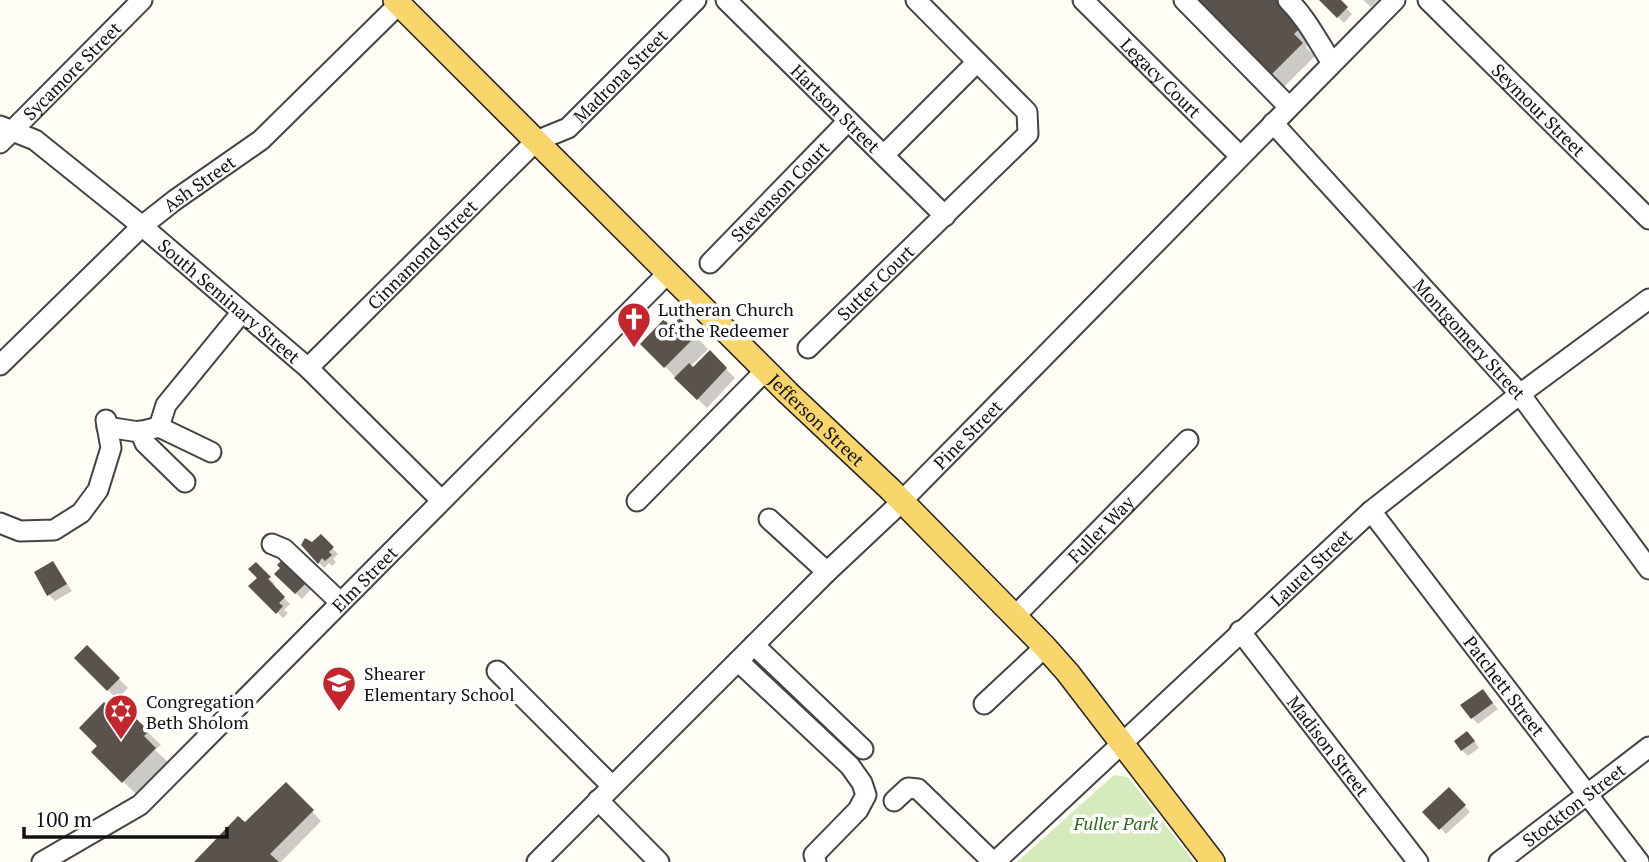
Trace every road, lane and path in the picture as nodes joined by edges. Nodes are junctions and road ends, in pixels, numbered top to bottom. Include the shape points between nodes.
1 (142, 0) edge
2 (696, 0) edge
3 (726, 0) edge
4 (916, 0) edge
5 (1083, 0) edge
6 (1184, 0) edge
7 (1288, 0) edge
8 (1395, 0) edge
9 (1429, 0) edge
10 (397, 1) edge
11 (977, 62) junction
12 (1332, 63) junction
13 (1289, 107) junction
14 (848, 121) junction
15 (1273, 123) junction
16 (4, 134) edge
17 (536, 141) junction
18 (884, 155) junction
19 (1240, 156) junction
20 (945, 216) junction
21 (1649, 219) edge
22 (142, 226) junction
23 (710, 263) dead end
24 (669, 272) junction
25 (1649, 299) edge
26 (242, 312) junction
27 (808, 348) dead end
28 (0, 365) edge
29 (308, 368) junction
30 (766, 370) junction
31 (1520, 394) junction
32 (149, 429) junction
33 (1188, 440) dead end
34 (211, 452) dead end
35 (185, 482) dead end
36 (441, 499) junction
37 (637, 501) dead end
38 (901, 501) junction
39 (1371, 511) junction
40 (769, 519) dead end
41 (0, 523) edge
42 (272, 544) dead end
43 (1649, 569) edge
44 (827, 572) junction
45 (340, 602) junction
46 (1015, 616) junction
47 (1240, 631) junction
48 (754, 645) junction
49 (1045, 647) junction
50 (738, 661) junction
51 (497, 671) dead end
52 (984, 704) dead end
53 (1121, 744) junction
54 (1649, 747) edge
55 (863, 749) dead end
56 (605, 793) junction
57 (1589, 793) junction
58 (894, 801) dead end
59 (42, 862) edge
60 (537, 862) edge
61 (659, 862) edge
62 (816, 862) edge
63 (994, 862) edge
64 (1213, 862) edge
65 (1418, 862) edge
66 (1499, 862) edge
67 (1639, 862) edge

1 - 16 street, Sycamore Street
2 - 17 street, Madrona Street via 568,128
3 - 14 street, Hartson Street
4 - 11 street, Sutter Court
5 - 19 street, Legacy Court
6 - 13 street
7 - 12 street via 1304,16
8 - 12 street, Pine Street
9 - 21 street, Seymour Street
10 - 17 main road, Jefferson Street
10 - 22 street, Ash Street via 261,140
11 - 18 street
11 - 20 street, Sutter Court via 1027,112 1028,134
12 - 13 street, Pine Street
13 - 15 street, Pine Street
14 - 18 street, Hartson Street
14 - 23 street, Stevenson Court
15 - 19 street, Pine Street
15 - 31 street, Montgomery Street
16 - 22 street, South Seminary Street via 35,140
17 - 24 main road, Jefferson Street
17 - 29 street, Cinnamond Street
18 - 20 street, Hartson Street
19 - 38 street, Pine Street
20 - 27 street, Sutter Court
22 - 26 street, South Seminary Street
22 - 28 street, Ash Street
24 - 30 main road, Jefferson Street
24 - 36 street, Elm Street
25 - 31 street, Laurel Street
26 - 29 street, South Seminary Street
26 - 32 street
29 - 36 street, South Seminary Street
30 - 37 street
30 - 38 main road, Jefferson Street
31 - 39 street, Laurel Street
31 - 43 street, Montgomery Street
32 - 34 street
32 - 35 street via 145,443
32 - 41 street via 106,423 111,448 98,490 81,513 54,530 20,531
33 - 46 street, Fuller Way
36 - 45 street, Elm Street
38 - 44 street, Pine Street
38 - 46 main road, Jefferson Street
39 - 47 street, Laurel Street
39 - 57 street, Patchett Street
40 - 44 street
42 - 45 street via 284,549
44 - 48 street, Pine Street
45 - 59 street, Elm Street via 140,805
46 - 49 main road, Jefferson Street
47 - 53 street, Laurel Street
47 - 65 street, Madison Street
48 - 50 street, Pine Street
48 - 55 street
49 - 52 street
49 - 53 main road, Jefferson Street
50 - 56 street, Pine Street
50 - 62 street via 850,766 862,783 866,795 858,810 814,855
51 - 56 street
53 - 63 street, Laurel Street
53 - 64 main road, Jefferson Street
54 - 57 street, Stockton Street
56 - 60 street, Pine Street
56 - 61 street
57 - 66 street, Stockton Street
57 - 67 street, Patchett Street
58 - 63 street via 908,788 918,789

